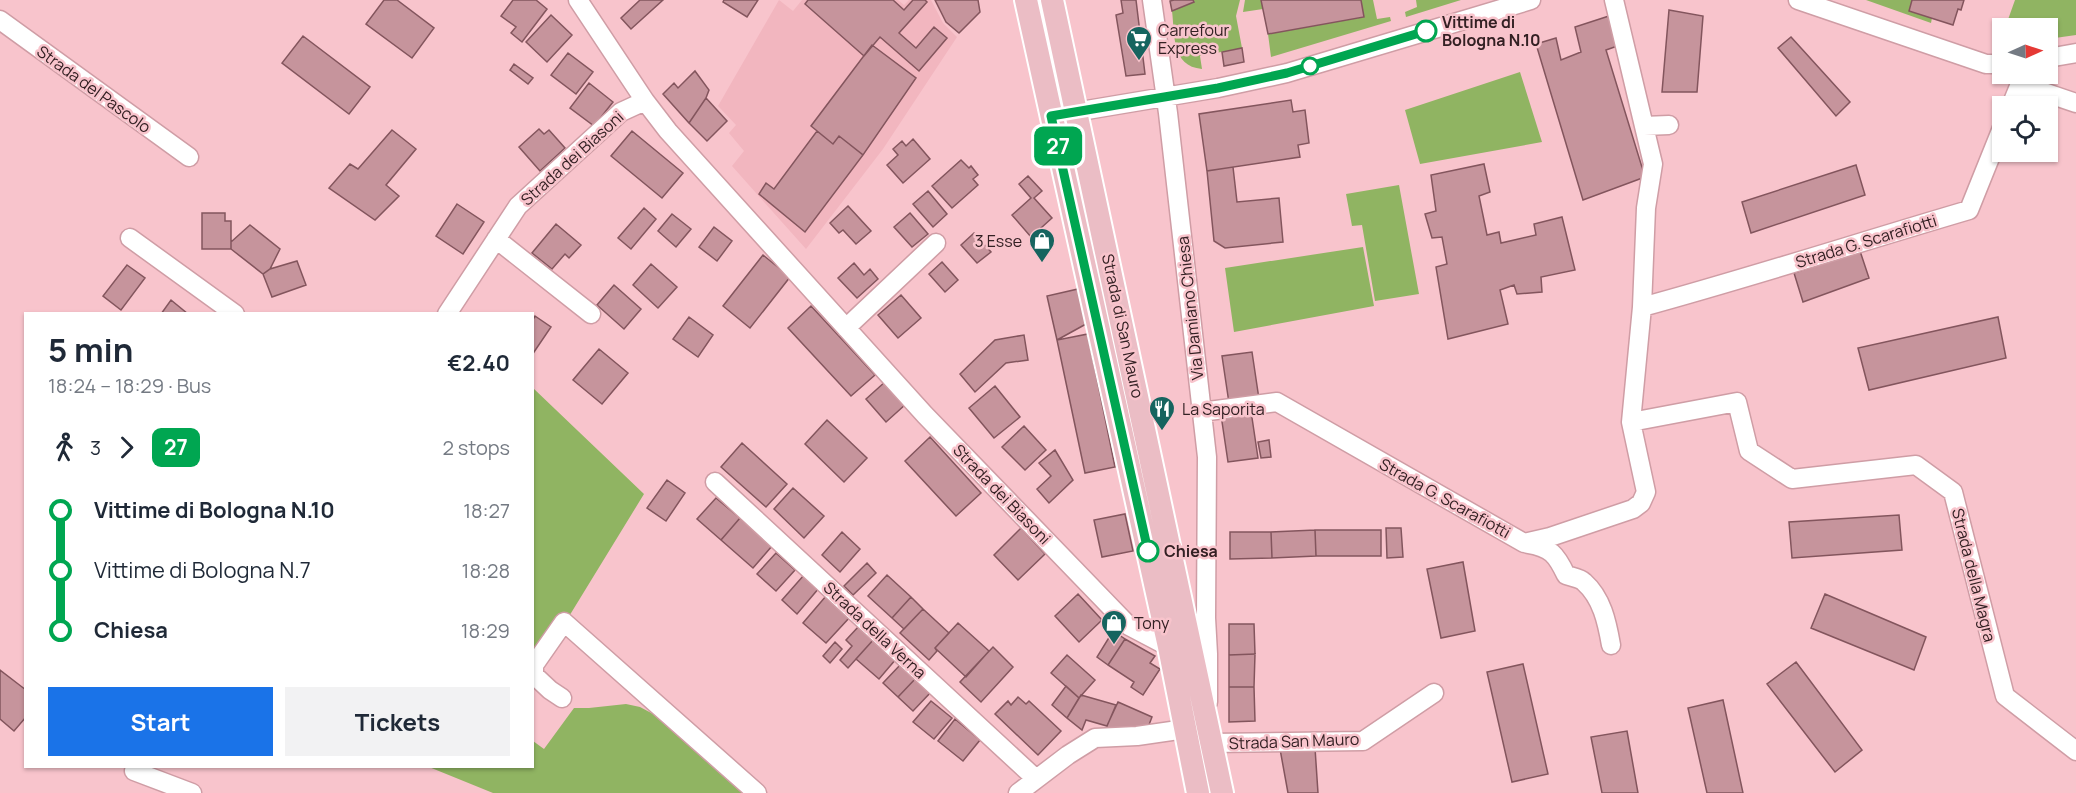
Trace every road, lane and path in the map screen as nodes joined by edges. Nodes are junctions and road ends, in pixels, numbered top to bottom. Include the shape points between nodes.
1 (578, 0) edge
2 (1026, 0) edge
3 (1052, 0) edge
4 (1152, 0) edge
5 (1531, 0) edge
6 (1614, 0) edge
7 (1798, 0) edge
8 (0, 21) edge
9 (2076, 53) edge
10 (2058, 56) edge
11 (1992, 64) edge
12 (2032, 84) edge
13 (1166, 96) junction
14 (645, 101) junction
15 (2076, 103) edge
16 (1077, 112) junction
17 (1051, 116) junction
18 (1669, 125) dead end
19 (1644, 126) junction
20 (1992, 153) edge
21 (189, 157) dead end
22 (130, 238) dead end
23 (496, 239) junction
24 (936, 243) dead end
25 (1642, 307) junction
26 (232, 312) edge
27 (448, 312) edge
28 (591, 314) dead end
29 (846, 328) junction
30 (1201, 412) junction
31 (1631, 422) junction
32 (715, 482) dead end
33 (1524, 543) junction
34 (1206, 618) junction
35 (1188, 632) junction
36 (1611, 645) dead end
37 (1169, 647) junction
38 (1434, 693) dead end
39 (562, 698) dead end
40 (1202, 733) junction
41 (2076, 751) edge
42 (134, 771) dead end
43 (1035, 778) junction
44 (192, 793) edge
45 (757, 793) edge
46 (1018, 793) edge
47 (1198, 793) edge
48 (1222, 793) edge

1 - 14 street, Strada dei Biasoni
2 - 17 main road, Strada di San Mauro
3 - 16 main road, Strada di San Mauro
4 - 13 street, Via Damiano Chiesa
5 - 13 street via 1287,73
6 - 19 street, Strada G. Scarafiotti
7 - 11 street
8 - 21 street, Strada del Pascolo
9 - 10 street
12 - 15 street
13 - 16 street
13 - 30 street, Via Damiano Chiesa
14 - 23 street, Strada dei Biasoni via 621,112 518,206
14 - 29 street, Strada dei Biasoni
16 - 17 street
16 - 35 main road, Strada di San Mauro
17 - 37 main road, Strada di San Mauro
18 - 19 street
19 - 25 street, Strada G. Scarafiotti via 1653,164 1646,208
20 - 25 street, Strada G. Scarafiotti via 1969,210
22 - 26 street
23 - 27 street, Strada dei Biasoni
23 - 28 street
24 - 29 street
25 - 31 street, Strada G. Scarafiotti
29 - 37 street, Strada dei Biasoni via 1129,626
30 - 33 street, Strada G. Scarafiotti via 1276,402
30 - 34 street, Via Damiano Chiesa via 1207,457
31 - 33 street, Strada G. Scarafiotti via 1646,492 1641,503 1633,509
31 - 41 street, Strada della Magra via 1737,402 1749,452 1792,479 1916,465 1953,492 2005,696
32 - 43 street, Strada della Verna
33 - 36 street via 1546,547 1566,575 1583,580 1606,618
34 - 35 street
34 - 40 street, Via Damiano Chiesa via 1208,654
35 - 37 street
35 - 40 main road, Strada di San Mauro
37 - 40 main road, Strada di San Mauro
38 - 40 street, Strada San Mauro via 1363,741
39 - 45 street via 534,675 534,665 564,622
40 - 43 street via 1095,738
40 - 47 main road, Strada di San Mauro
40 - 48 main road, Strada di San Mauro
42 - 44 street
43 - 46 street

